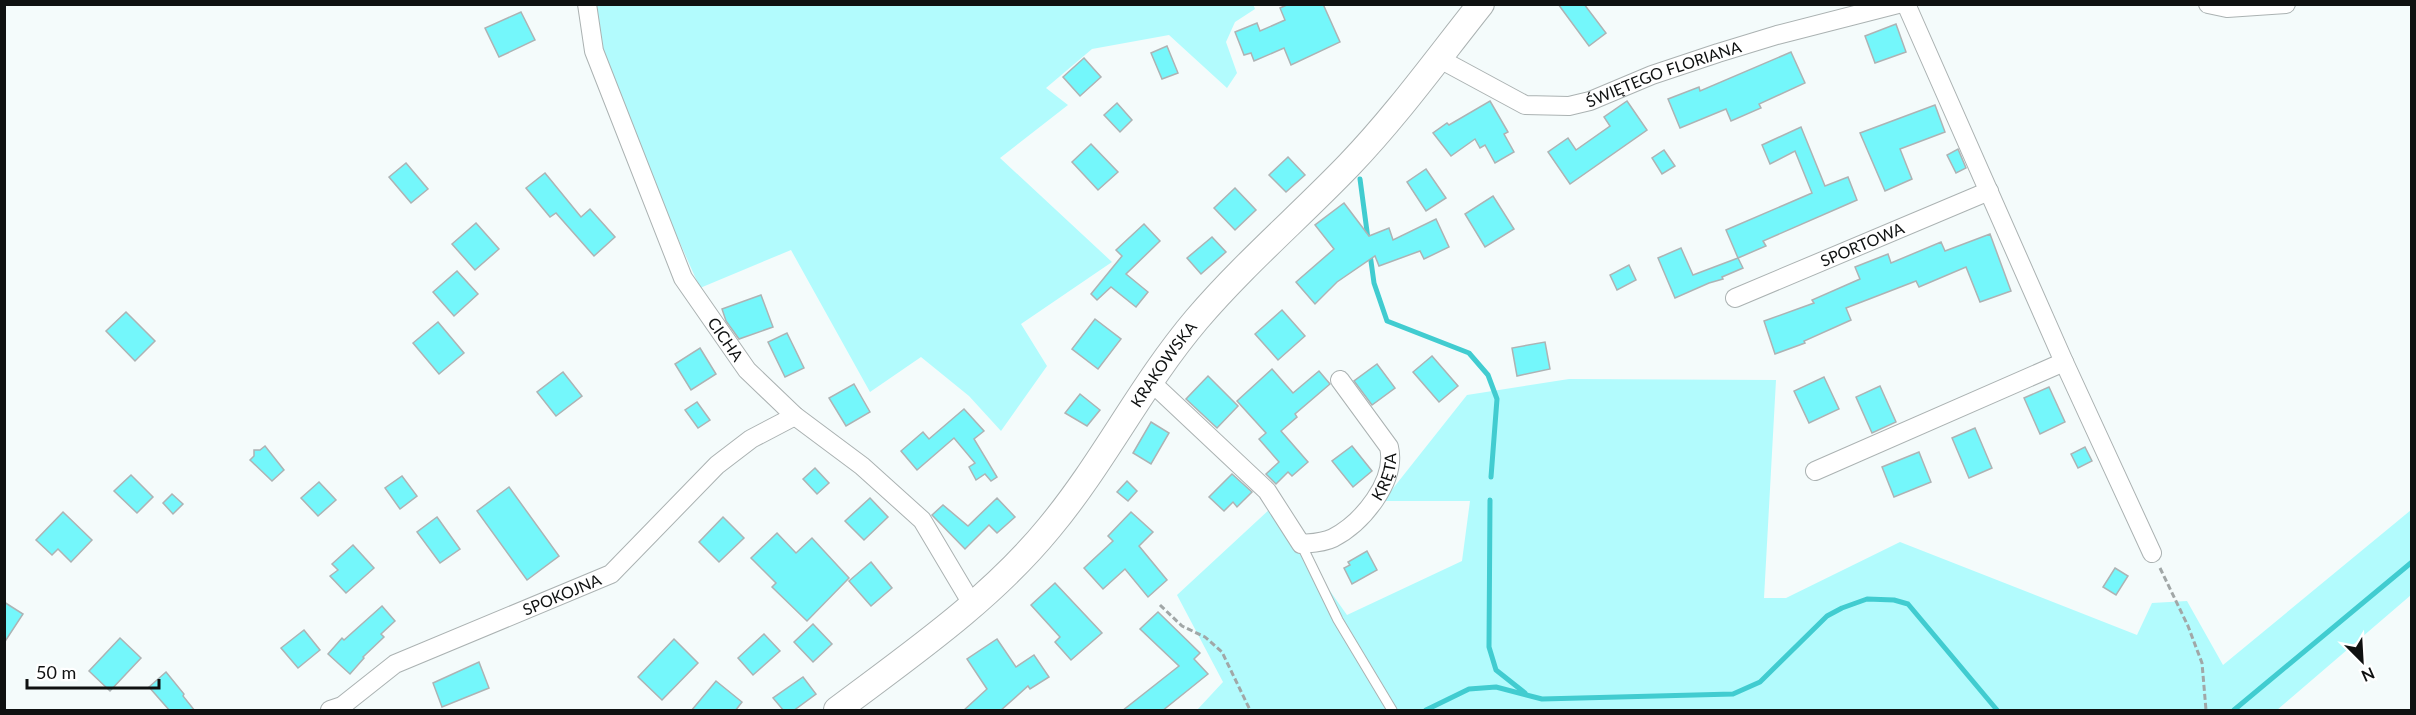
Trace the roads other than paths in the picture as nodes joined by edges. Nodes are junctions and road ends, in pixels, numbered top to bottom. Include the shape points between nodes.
1 (587, 4) edge
2 (1482, 4) edge
3 (1898, 4) edge
4 (1906, 4) edge
5 (2208, 4) edge
6 (2286, 4) edge
7 (1438, 58) junction
8 (1989, 191) junction
9 (1735, 298) dead end
10 (2064, 362) junction
11 (1340, 380) dead end
12 (1150, 381) junction
13 (795, 416) junction
14 (1815, 471) dead end
15 (1301, 544) junction
16 (2152, 553) road end
17 (972, 604) junction
18 (330, 711) edge
19 (837, 711) edge
20 (1392, 711) edge

1 - 13 street, CICHA via 594,51 683,278 747,370
2 - 7 street, KRAKOWSKA
3 - 7 street, ŚWIĘTEGO FLORIANA via 1718,52 1569,106 1526,105
4 - 8 street
5 - 6 street via 2228,8
7 - 12 street, KRAKOWSKA via 1350,164 1221,292
8 - 9 street, SPORTOWA
8 - 10 street
10 - 14 street
10 - 16 street
11 - 15 street, KRĘTA via 1389,447 1392,458 1382,489 1347,529 1332,539
12 - 15 street via 1267,491
12 - 17 street, KRAKOWSKA via 1049,529
13 - 17 street, CICHA via 862,466 922,520
13 - 18 street, SPOKOJNA via 751,439 717,465 611,574 395,664
15 - 20 lane via 1338,620
17 - 19 street, KRAKOWSKA

